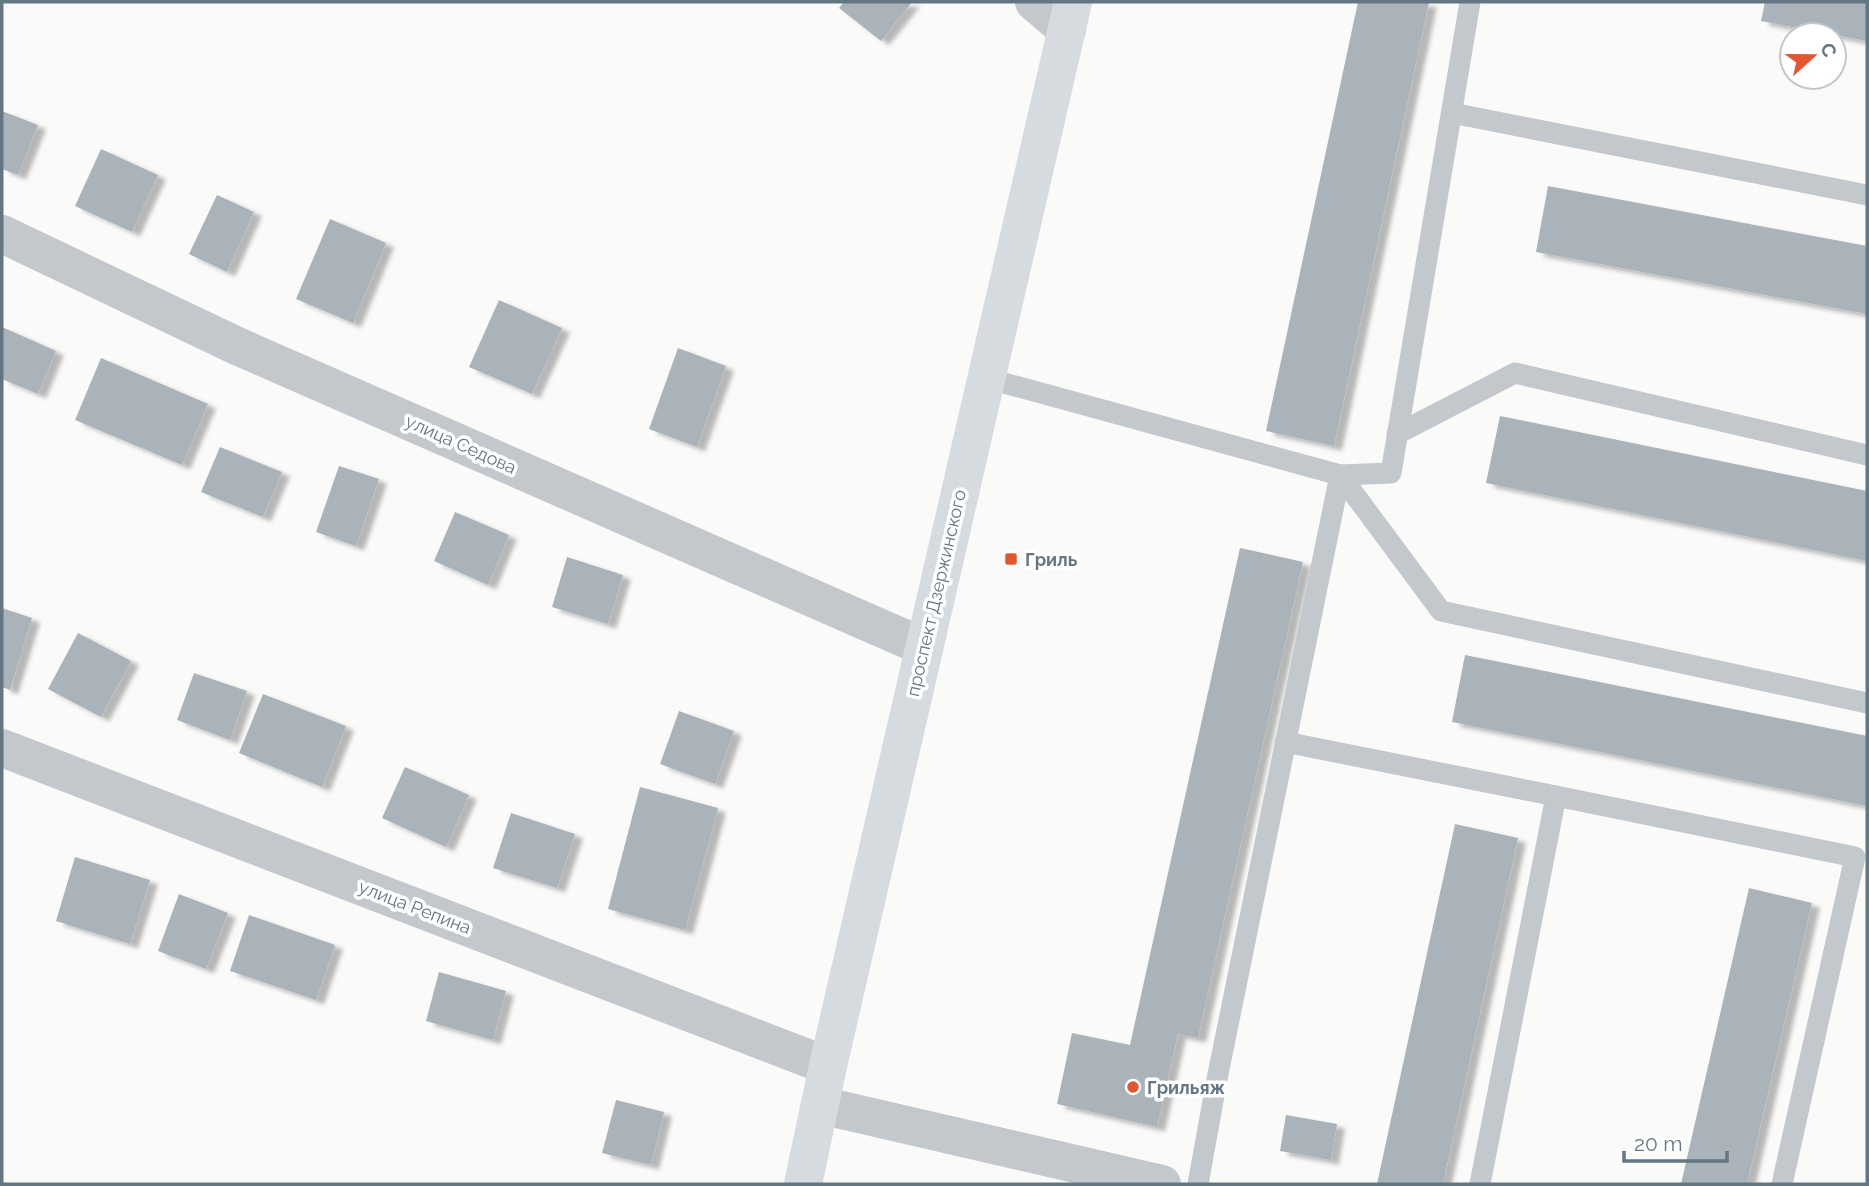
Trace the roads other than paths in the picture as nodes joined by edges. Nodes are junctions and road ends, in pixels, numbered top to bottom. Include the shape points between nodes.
1 (1034, 2) edge
2 (1470, 2) edge
3 (1070, 16) edge
4 (1452, 113) junction
5 (1867, 195) edge
6 (2, 234) edge
7 (986, 378) junction
8 (1397, 434) junction
9 (1867, 455) edge
10 (1340, 475) junction
11 (924, 647) junction
12 (1867, 704) edge
13 (1286, 741) junction
14 (2, 748) edge
15 (1556, 796) junction
16 (828, 1066) junction
17 (820, 1105) junction
18 (803, 1184) edge
19 (1162, 1184) edge
20 (1198, 1184) edge
21 (1480, 1184) edge
22 (1782, 1184) edge

1 - 3 street
2 - 4 lane
3 - 7 main road, проспект Дзержинского
4 - 5 lane
4 - 8 lane
6 - 11 street, улица Седова via 237,346
7 - 10 lane
7 - 11 main road, проспект Дзержинского
8 - 9 lane via 1515,373
8 - 10 lane via 1391,472
10 - 12 lane via 1441,611
10 - 13 lane
11 - 16 main road, проспект Дзержинского
13 - 15 lane
13 - 20 lane
14 - 16 street, улица Репина
15 - 21 lane
15 - 22 lane via 1855,857
16 - 17 main road, проспект Дзержинского
17 - 18 main road, проспект Дзержинского
17 - 19 street

